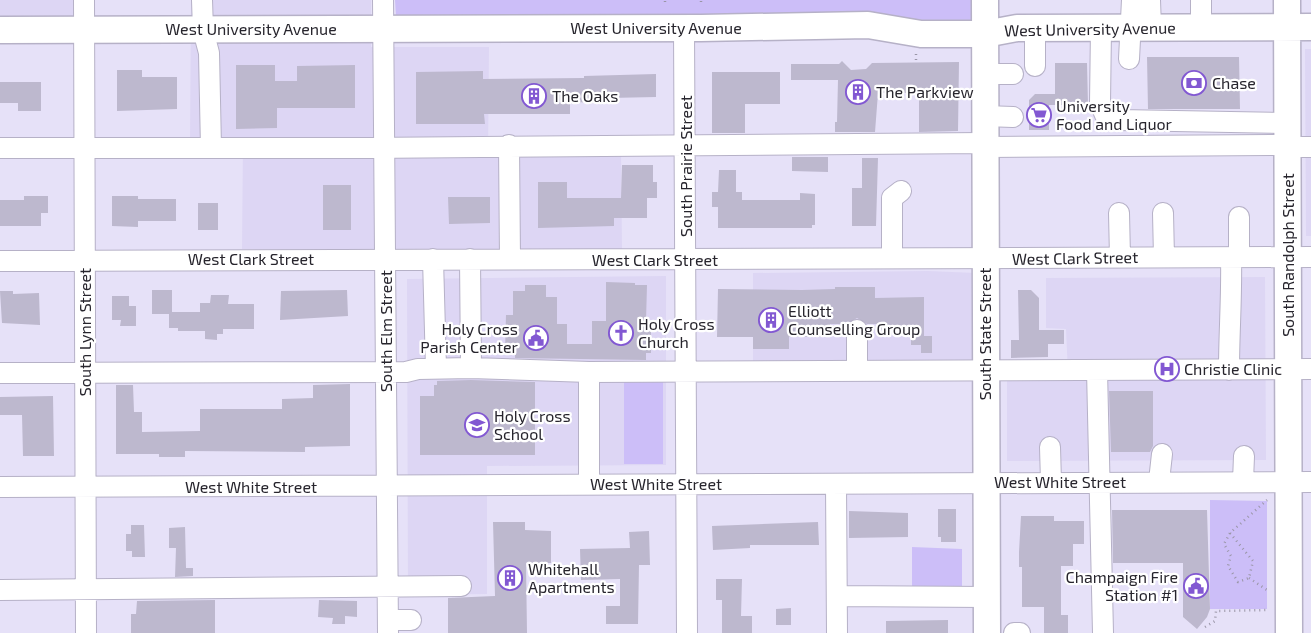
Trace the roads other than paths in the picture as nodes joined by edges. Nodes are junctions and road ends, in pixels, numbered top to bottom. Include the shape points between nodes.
1 (84, 0) edge
2 (202, 0) edge
3 (383, 0) edge
4 (985, 0) edge
5 (1132, 0) edge
6 (1150, 0) edge
7 (1201, 0) edge
8 (1287, 0) edge
9 (1201, 27) junction
10 (1299, 27) edge
11 (684, 28) junction
12 (1035, 28) junction
13 (1101, 28) junction
14 (1141, 28) junction
15 (384, 29) junction
16 (0, 30) edge
17 (84, 30) junction
18 (203, 30) junction
19 (985, 34) junction
20 (1129, 59) dead end
21 (1036, 66) dead end
22 (985, 74) junction
23 (1013, 74) dead end
24 (985, 116) junction
25 (1012, 117) dead end
26 (1129, 120) junction
27 (1172, 122) junction
28 (1293, 140) edge
29 (509, 145) junction
30 (687, 145) junction
31 (985, 145) junction
32 (1132, 145) junction
33 (1192, 145) junction
34 (0, 148) edge
35 (84, 148) junction
36 (211, 148) junction
37 (384, 148) junction
38 (901, 191) dead end
39 (1163, 213) dead end
40 (1119, 214) dead end
41 (1239, 216) dead end
42 (1120, 257) junction
43 (1164, 257) junction
44 (1235, 257) junction
45 (1300, 257) edge
46 (892, 258) junction
47 (985, 258) junction
48 (385, 259) junction
49 (433, 259) junction
50 (470, 259) junction
51 (510, 259) junction
52 (85, 260) junction
53 (686, 260) junction
54 (0, 261) edge
55 (857, 330) dead end
56 (436, 368) junction
57 (471, 368) junction
58 (1300, 369) edge
59 (985, 370) junction
60 (1097, 370) junction
61 (1229, 370) junction
62 (684, 371) junction
63 (857, 371) junction
64 (386, 372) junction
65 (589, 372) junction
66 (0, 373) edge
67 (85, 373) junction
68 (1050, 447) dead end
69 (1162, 454) dead end
70 (1244, 456) dead end
71 (1159, 481) junction
72 (1243, 481) junction
73 (1051, 482) junction
74 (1099, 482) junction
75 (1300, 482) edge
76 (986, 483) junction
77 (590, 484) junction
78 (686, 484) junction
79 (836, 484) junction
80 (387, 486) junction
81 (0, 487) edge
82 (85, 487) junction
83 (461, 586) dead end
84 (388, 587) junction
85 (0, 590) edge
86 (86, 590) junction
87 (837, 596) junction
88 (987, 597) junction
89 (411, 620) dead end
90 (388, 627) edge
91 (86, 633) edge
92 (687, 633) edge
93 (838, 633) edge
94 (987, 633) edge
95 (1014, 633) edge
96 (1020, 633) edge
97 (1103, 633) edge
98 (1290, 633) edge

1 - 17 street, South Lynn Street
2 - 18 street
3 - 15 street, South Elm Street
4 - 19 main road, South State Street
5 - 14 street
6 - 14 street
7 - 9 street
8 - 10 main road, South Randolph Street
9 - 10 main road, West University Avenue
9 - 14 main road, West University Avenue
10 - 28 main road, South Randolph Street
11 - 15 main road, West University Avenue
11 - 19 main road, West University Avenue via 868,25 921,34
11 - 30 street, South Prairie Street
12 - 13 main road, West University Avenue
12 - 19 main road, West University Avenue
12 - 21 street
13 - 14 main road, West University Avenue
13 - 26 street via 1100,103 1106,114 1119,120
14 - 20 street
15 - 18 main road, West University Avenue
15 - 37 street, South Elm Street
16 - 17 main road, West University Avenue
17 - 18 main road, West University Avenue
17 - 35 street, South Lynn Street
18 - 36 street via 209,53
19 - 22 main road, South State Street
22 - 23 street
22 - 24 main road, South State Street
24 - 25 street
24 - 31 main road, South State Street
26 - 27 street
26 - 32 street
27 - 28 street
27 - 33 street
28 - 33 street
28 - 45 main road, South Randolph Street
29 - 30 street
29 - 37 street
29 - 51 street
30 - 31 street
30 - 53 street, South Prairie Street
31 - 32 street
31 - 47 main road, South State Street
32 - 33 street
34 - 35 street
35 - 36 street
35 - 52 street, South Lynn Street
36 - 37 street
37 - 48 street, South Elm Street
38 - 46 street via 892,198
39 - 43 street
40 - 42 street
41 - 44 street
42 - 43 street, West Clark Street
42 - 47 street, West Clark Street
43 - 44 street, West Clark Street
44 - 45 street, West Clark Street
44 - 61 street
45 - 58 main road, South Randolph Street
46 - 47 street, West Clark Street
46 - 53 street, West Clark Street
47 - 59 main road, South State Street
48 - 49 street, West Clark Street
48 - 52 street, West Clark Street
48 - 64 street, South Elm Street
49 - 50 street, West Clark Street
49 - 56 street
50 - 51 street, West Clark Street
50 - 57 street
51 - 53 street, West Clark Street
52 - 54 street, West Clark Street
52 - 67 street, South Lynn Street
53 - 62 street, South Prairie Street
55 - 63 street
56 - 57 street
56 - 64 street
57 - 65 street
58 - 61 street
58 - 75 main road, South Randolph Street
59 - 60 street
59 - 63 street
59 - 76 main road, South State Street
60 - 61 street
60 - 74 street
62 - 63 street
62 - 65 street
62 - 78 street, South Prairie Street
64 - 67 street
64 - 80 street, South Elm Street
65 - 77 street
66 - 67 street
67 - 82 street, South Lynn Street
68 - 73 street
69 - 71 street
70 - 72 street
71 - 72 street, West White Street
71 - 74 street, West White Street
72 - 75 street, West White Street
73 - 74 street, West White Street
73 - 76 street, West White Street
74 - 97 street
75 - 98 main road, South Randolph Street
76 - 79 street, West White Street
76 - 88 main road, South State Street
77 - 78 street, West White Street
77 - 80 street, West White Street
78 - 79 street, West White Street
78 - 92 street, South Prairie Street
79 - 87 street
80 - 82 street, West White Street
80 - 84 street, South Elm Street
81 - 82 street, West White Street
82 - 86 street, South Lynn Street
83 - 84 street
84 - 86 street
84 - 90 street, South Elm Street
85 - 86 street
86 - 91 street, South Lynn Street
87 - 88 street
87 - 93 street
88 - 94 main road, South State Street
89 - 90 street
95 - 96 street

